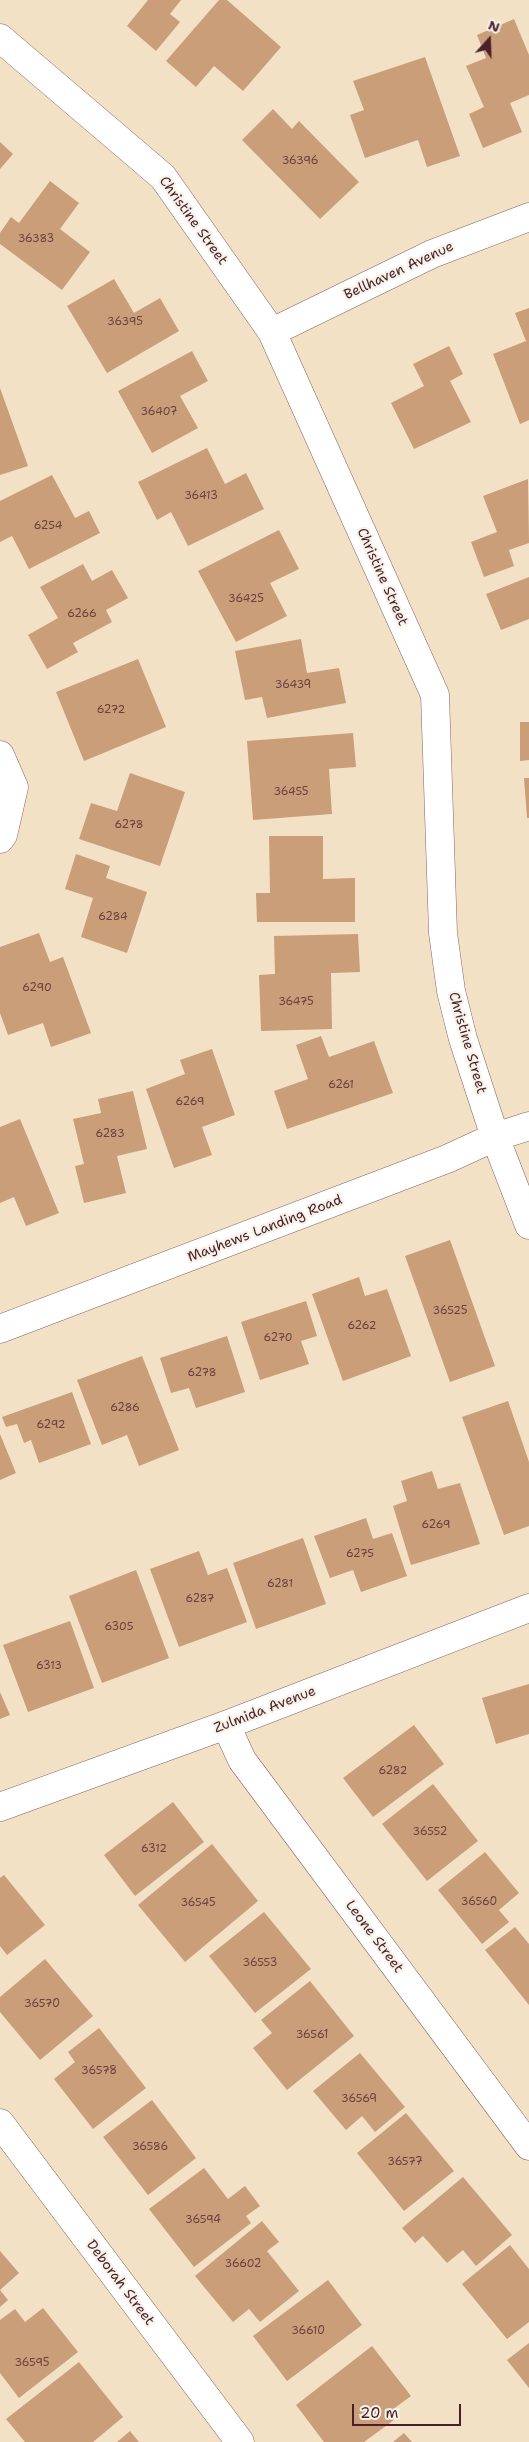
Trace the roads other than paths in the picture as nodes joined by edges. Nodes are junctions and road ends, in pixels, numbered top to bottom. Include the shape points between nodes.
1 (0, 38) edge
2 (529, 217) edge
3 (272, 332) junction
4 (0, 755) edge
5 (0, 839) edge
6 (529, 1126) edge
7 (495, 1137) junction
8 (529, 1225) edge
9 (0, 1329) edge
10 (529, 1608) edge
11 (226, 1725) junction
12 (0, 1807) edge
13 (0, 2123) edge
14 (529, 2146) edge
15 (240, 2442) edge

1 - 3 street, Christine Street via 163,177
2 - 3 street, Bellhaven Avenue via 432,254
3 - 7 street, Christine Street via 435,695 446,952 463,1039
4 - 5 street via 14,787 4,835
6 - 7 street, Mayhews Landing Road
7 - 8 street, Christine Street
7 - 9 street, Mayhews Landing Road via 447,1159
10 - 11 street, Zulmida Avenue
11 - 12 street, Zulmida Avenue
11 - 14 street, Leone Street via 242,1760
13 - 15 street, Deborah Street

